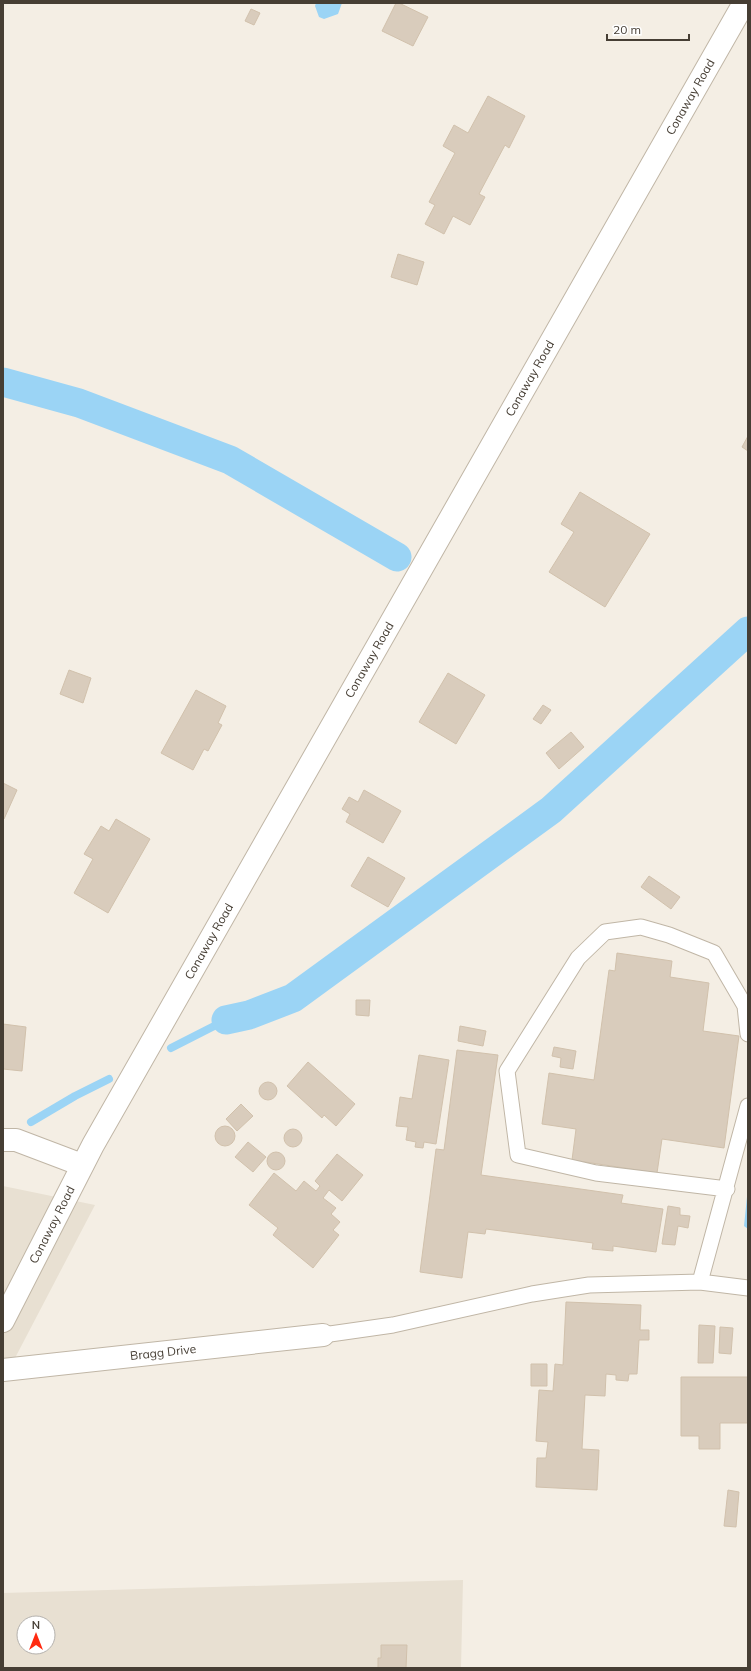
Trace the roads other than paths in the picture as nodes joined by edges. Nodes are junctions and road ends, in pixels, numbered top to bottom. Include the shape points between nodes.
1 (744, 3) edge
2 (748, 1034) edge
3 (748, 1106) edge
4 (3, 1140) edge
5 (82, 1165) junction
6 (727, 1188) junction
7 (700, 1282) junction
8 (748, 1288) edge
9 (3, 1321) edge
10 (323, 1335) joint
11 (3, 1370) edge

1 - 5 street, Conaway Road
2 - 6 lane via 745,1006 714,953 641,927 605,932 578,958 507,1071 518,1155 596,1173
3 - 6 lane
4 - 5 street via 16,1140
5 - 9 street, Conaway Road
6 - 7 lane
7 - 8 lane
7 - 10 lane via 589,1285 532,1294 393,1325
10 - 11 street, Bragg Drive

